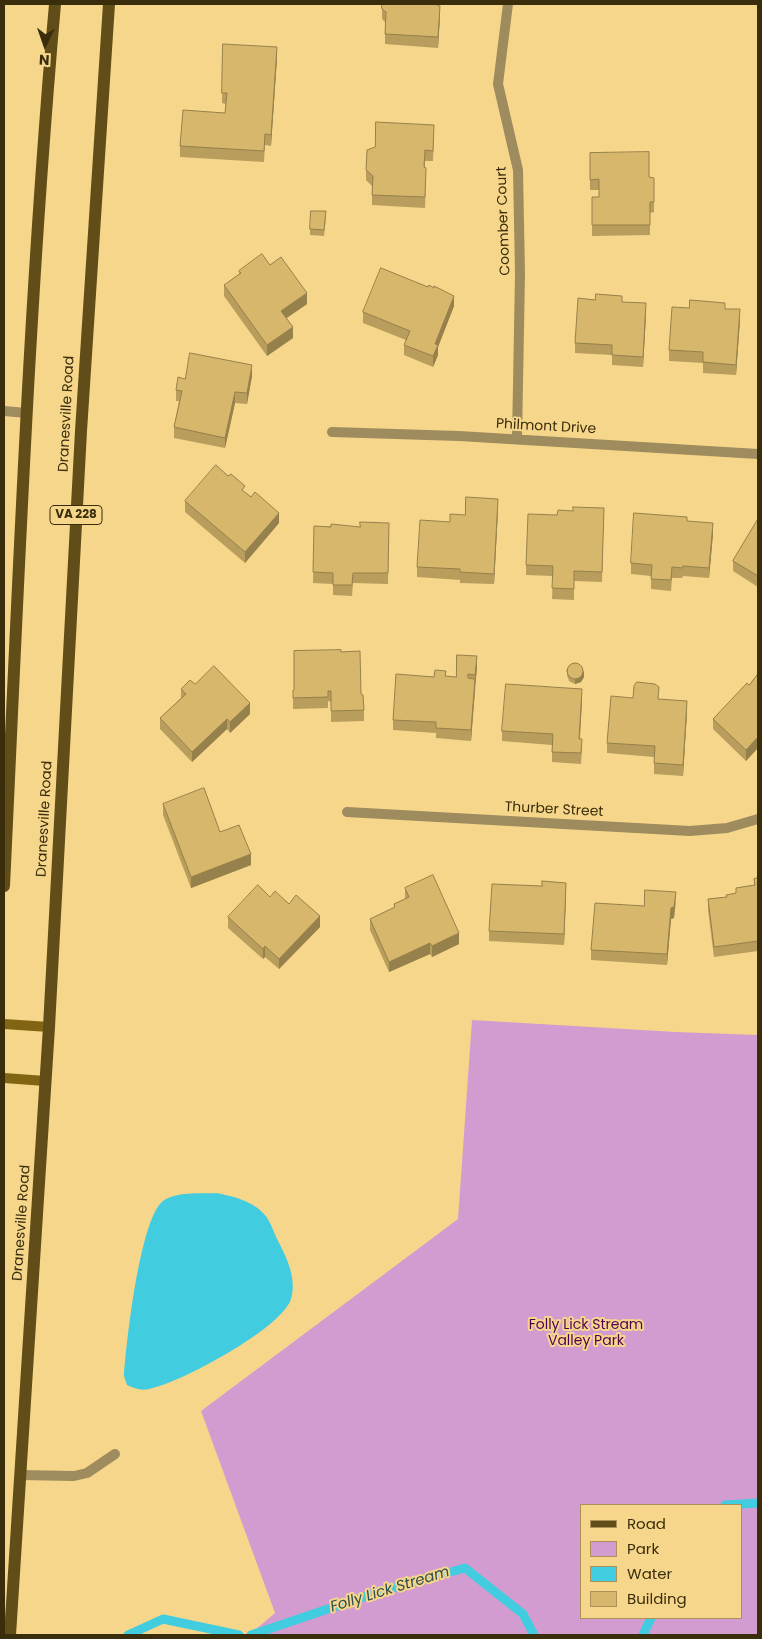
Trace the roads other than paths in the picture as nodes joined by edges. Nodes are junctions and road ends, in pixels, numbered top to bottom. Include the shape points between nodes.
1 (55, 4) edge
2 (109, 4) edge
3 (508, 4) edge
4 (4, 411) edge
5 (28, 413) junction
6 (332, 432) dead end
7 (517, 440) junction
8 (758, 454) edge
9 (347, 812) dead end
10 (758, 819) edge
11 (4, 886) edge
12 (4, 1024) edge
13 (49, 1027) junction
14 (4, 1078) edge
15 (46, 1081) junction
16 (116, 1454) dead end
17 (20, 1474) junction
18 (10, 1635) edge

1 - 5 main road
2 - 13 main road, Dranesville Road / VA 228 via 81,430
3 - 7 street, Coomber Court via 498,84 518,170
4 - 5 street
5 - 11 main road
6 - 7 street, Philmont Drive
7 - 8 street, Philmont Drive
9 - 10 street, Thurber Street via 690,831 727,828
12 - 13 main road
13 - 15 main road, Dranesville Road / VA 228
14 - 15 main road
15 - 17 main road, Dranesville Road / VA 228
16 - 17 street via 87,1473 74,1476
17 - 18 main road, Dranesville Road / VA 228

